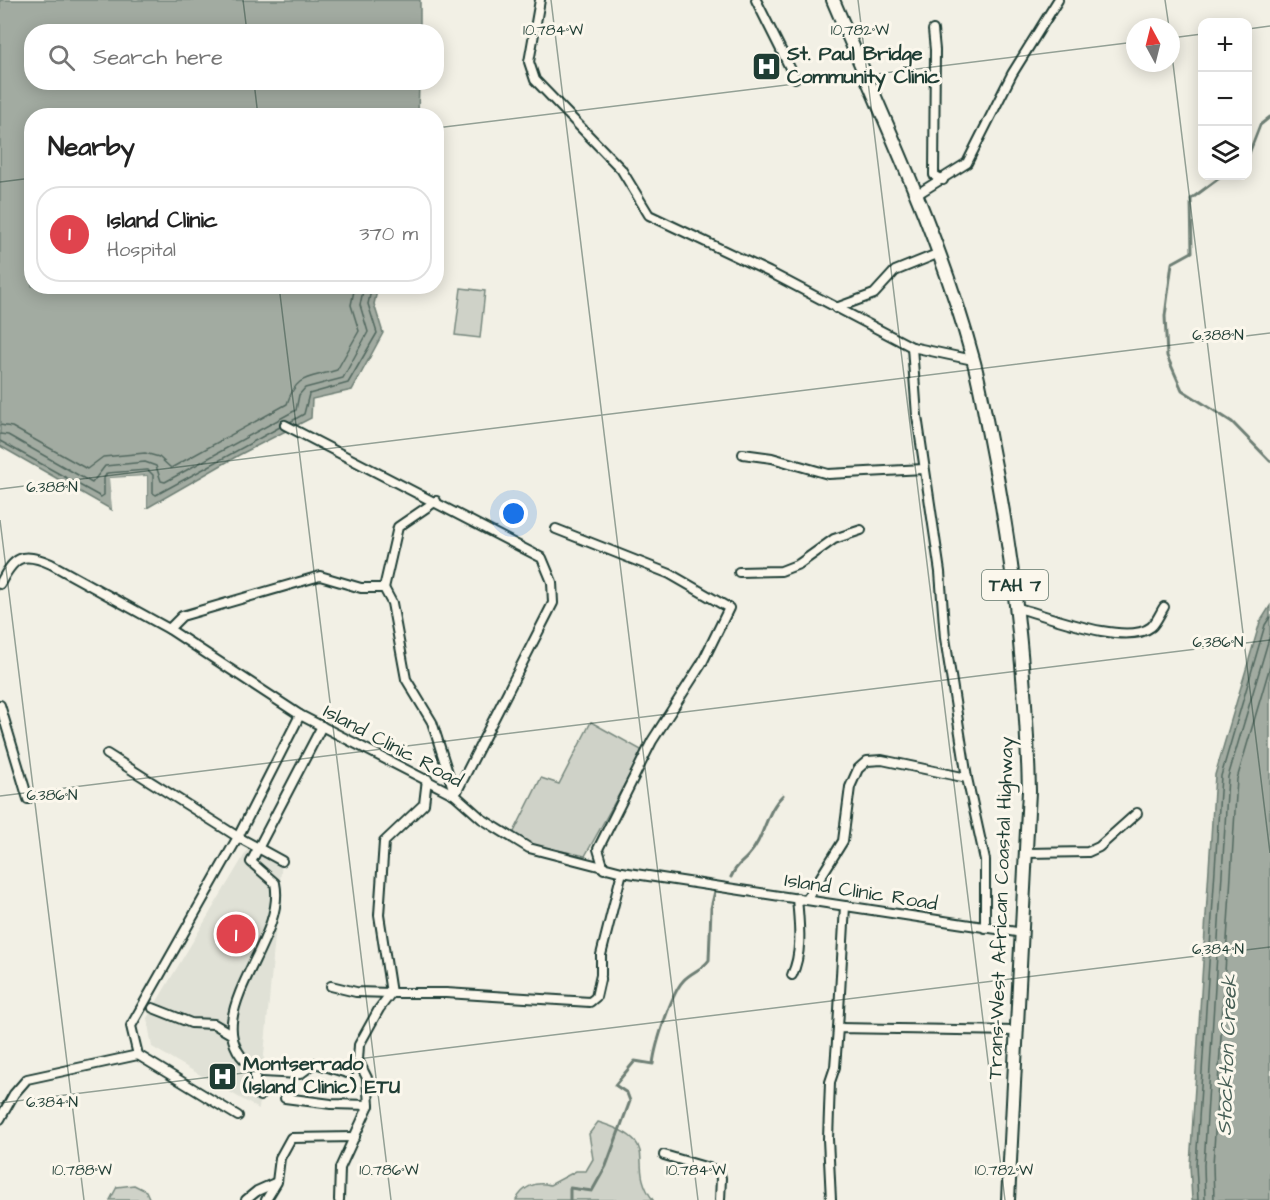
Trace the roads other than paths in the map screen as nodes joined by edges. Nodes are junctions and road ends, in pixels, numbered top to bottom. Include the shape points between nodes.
1 (540, 0) edge
2 (756, 0) edge
3 (833, 0) edge
4 (1058, 0) edge
5 (933, 30) dead end
6 (795, 78) dead end
7 (943, 180) junction
8 (916, 195) junction
9 (937, 254) junction
10 (836, 308) junction
11 (912, 347) junction
12 (973, 360) junction
13 (285, 425) dead end
14 (743, 454) dead end
15 (924, 469) junction
16 (436, 501) junction
17 (556, 529) dead end
18 (861, 530) dead end
19 (739, 572) dead end
20 (0, 584) edge
21 (384, 588) junction
22 (1018, 608) junction
23 (1164, 608) dead end
24 (169, 629) junction
25 (0, 705) edge
26 (300, 715) junction
27 (322, 726) junction
28 (107, 754) dead end
29 (967, 778) junction
30 (427, 779) junction
31 (454, 795) junction
32 (28, 799) dead end
33 (1137, 813) dead end
34 (238, 837) junction
35 (258, 848) junction
36 (1026, 853) junction
37 (282, 861) dead end
38 (604, 869) junction
39 (622, 872) junction
40 (797, 898) junction
41 (807, 900) junction
42 (845, 906) junction
43 (985, 928) junction
44 (1023, 933) junction
45 (792, 975) dead end
46 (331, 987) dead end
47 (391, 993) junction
48 (153, 1008) dead end
49 (838, 1028) junction
50 (1017, 1031) junction
51 (231, 1034) junction
52 (138, 1055) junction
53 (358, 1060) junction
54 (262, 1072) dead end
55 (260, 1096) dead end
56 (285, 1098) dead end
57 (369, 1105) junction
58 (238, 1116) dead end
59 (0, 1119) edge
60 (354, 1137) junction
61 (664, 1155) dead end
62 (277, 1182) junction
63 (246, 1200) edge
64 (266, 1200) edge
65 (339, 1200) edge
66 (720, 1200) edge
67 (831, 1200) edge
68 (1008, 1200) edge

1 - 10 street via 529,62 535,80 621,169 649,215
2 - 6 street
3 - 8 highway, Trans-West African Coastal Highway / TAH 7
4 - 7 street via 1012,74 967,163
5 - 7 street via 934,175
7 - 8 street
8 - 9 highway, Trans-West African Coastal Highway / TAH 7
9 - 10 street via 895,271 874,294
9 - 12 highway, Trans-West African Coastal Highway / TAH 7
10 - 11 street
11 - 12 street
11 - 15 street
12 - 22 highway, Trans-West African Coastal Highway / TAH 7 via 1000,489
13 - 16 street
14 - 15 street via 828,474
15 - 29 street
16 - 21 street via 398,527
16 - 31 street via 542,558 552,582 553,603
17 - 38 street via 670,574 729,608 702,663 652,741 598,849
18 - 19 street via 834,539 799,564 781,571
20 - 24 street, Island Clinic Road via 11,563 36,557
21 - 24 street via 361,588 320,576 182,616
21 - 31 street via 392,603 406,679 432,722
22 - 23 street via 1111,633 1151,628
22 - 36 highway, Trans-West African Coastal Highway / TAH 7 via 1028,730
24 - 26 street, Island Clinic Road
25 - 32 street
26 - 27 street, Island Clinic Road
26 - 34 street
27 - 30 street, Island Clinic Road
27 - 35 street
28 - 34 street
29 - 41 street via 882,760 867,761 858,769 850,787 843,841
29 - 43 street via 985,860
30 - 31 street, Island Clinic Road
30 - 47 street via 424,804 384,842 379,915
31 - 38 street, Island Clinic Road via 482,819 529,848
33 - 36 street via 1100,847 1088,852
34 - 35 street
34 - 52 street via 131,1026
35 - 37 street
35 - 51 street via 251,862 275,883 276,911 242,986
36 - 44 highway, Trans-West African Coastal Highway / TAH 7
38 - 39 street, Island Clinic Road
39 - 40 street, Island Clinic Road
39 - 47 street via 601,955 596,997 590,1002
40 - 41 street, Island Clinic Road
40 - 45 street via 800,933 797,965
41 - 42 street, Island Clinic Road
42 - 43 street, Island Clinic Road
42 - 49 street
43 - 44 street, Island Clinic Road
44 - 50 highway, Trans-West African Coastal Highway / TAH 7
46 - 47 street
47 - 53 street via 359,1045
48 - 51 street via 191,1023 214,1024
49 - 50 street
49 - 67 street via 830,1082
50 - 68 highway, Trans-West African Coastal Highway / TAH 7
51 - 55 street via 242,1060 255,1069 255,1088
52 - 58 street
52 - 59 street via 27,1079
53 - 54 street via 347,1073 315,1063 300,1074
53 - 57 street via 367,1078
56 - 57 street
57 - 60 street
60 - 62 street via 291,1138 280,1158
60 - 65 street via 340,1168
61 - 66 street via 719,1171
62 - 63 street
62 - 64 street

